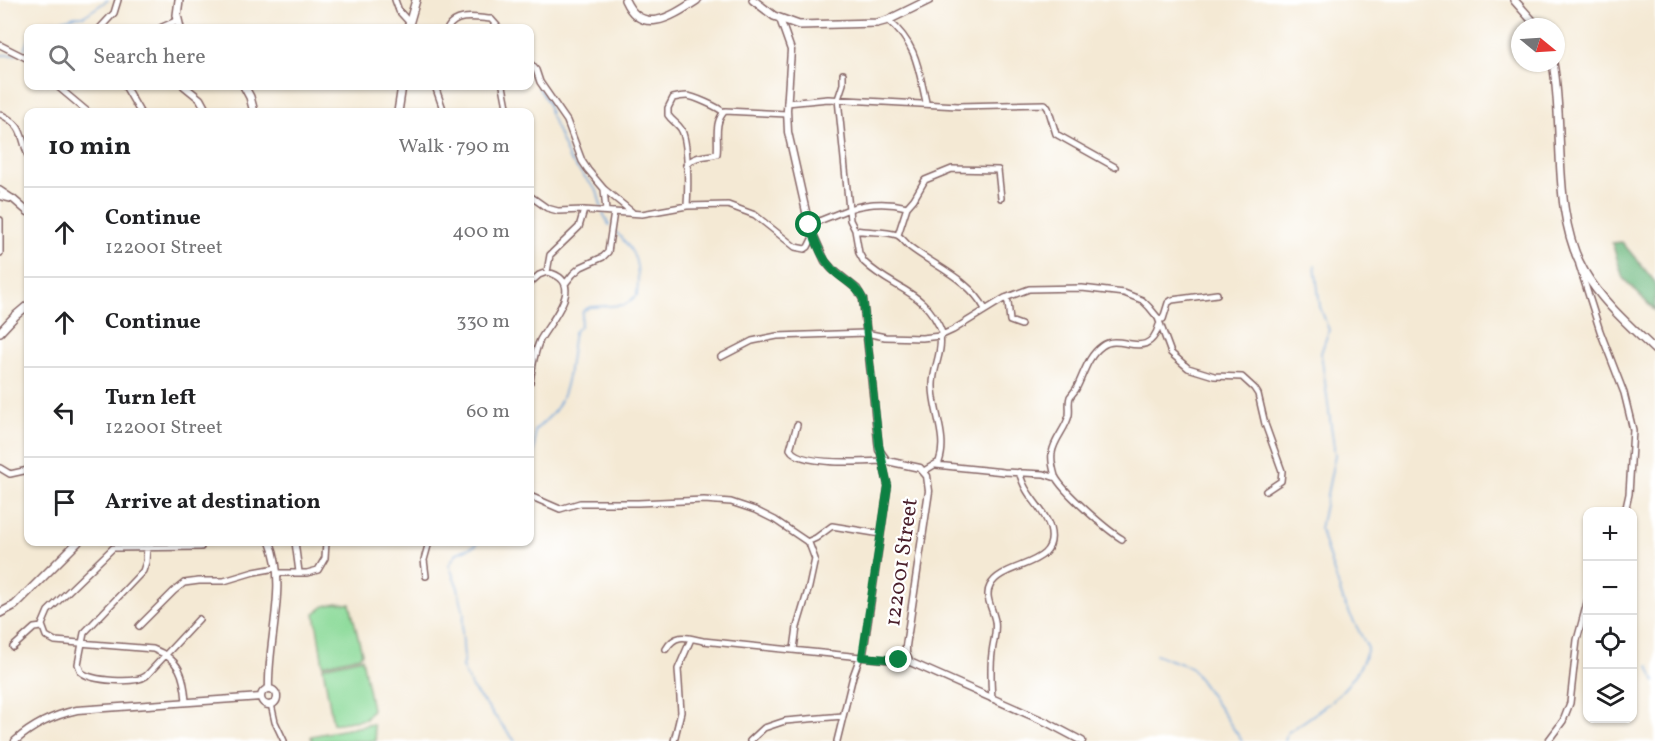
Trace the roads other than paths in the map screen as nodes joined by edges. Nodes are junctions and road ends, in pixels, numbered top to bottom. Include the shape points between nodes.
1 (118, 0) edge
2 (179, 0) edge
3 (395, 0) edge
4 (416, 0) edge
5 (625, 0) edge
6 (697, 0) edge
7 (753, 0) edge
8 (929, 0) edge
9 (1514, 0) edge
10 (1530, 18) edge
11 (780, 19) junction
12 (888, 20) junction
13 (104, 24) edge
14 (179, 24) edge
15 (408, 24) edge
16 (409, 24) edge
17 (451, 24) edge
18 (495, 24) edge
19 (0, 45) edge
20 (24, 57) edge
21 (534, 68) edge
22 (1554, 72) edge
23 (843, 74) dead end
24 (62, 90) edge
25 (127, 90) edge
26 (189, 90) edge
27 (246, 90) edge
28 (401, 90) edge
29 (436, 90) edge
30 (504, 90) edge
31 (838, 99) junction
32 (926, 102) junction
33 (787, 103) junction
34 (82, 108) edge
35 (138, 108) edge
36 (205, 108) edge
37 (253, 108) edge
38 (399, 108) edge
39 (443, 108) edge
40 (507, 108) edge
41 (723, 112) junction
42 (0, 114) edge
43 (787, 114) junction
44 (24, 139) edge
45 (686, 165) junction
46 (1115, 167) dead end
47 (604, 189) junction
48 (0, 190) edge
49 (0, 196) edge
50 (1001, 198) dead end
51 (13, 199) junction
52 (534, 199) edge
53 (687, 206) junction
54 (907, 207) junction
55 (24, 209) edge
56 (849, 209) junction
57 (584, 210) junction
58 (606, 211) junction
59 (614, 212) junction
60 (633, 213) junction
61 (0, 220) edge
62 (809, 225) junction
63 (855, 230) junction
64 (814, 235) junction
65 (898, 235) junction
66 (0, 253) edge
67 (1578, 261) junction
68 (547, 272) junction
69 (534, 279) edge
70 (566, 284) junction
71 (1217, 294) dead end
72 (1005, 298) junction
73 (1604, 298) junction
74 (1592, 302) junction
75 (24, 308) edge
76 (985, 309) junction
77 (1159, 321) junction
78 (1021, 325) dead end
79 (0, 332) edge
80 (866, 333) junction
81 (942, 335) junction
82 (1655, 350) edge
83 (721, 357) dead end
84 (534, 365) edge
85 (797, 425) dead end
86 (882, 458) junction
87 (936, 465) junction
88 (0, 468) edge
89 (24, 471) edge
90 (924, 471) junction
91 (1019, 472) junction
92 (1057, 478) junction
93 (1266, 491) dead end
94 (534, 498) edge
95 (1626, 507) edge
96 (881, 534) junction
97 (1122, 539) dead end
98 (807, 542) junction
99 (74, 546) edge
100 (271, 546) edge
101 (296, 546) edge
102 (326, 546) edge
103 (428, 546) edge
104 (147, 547) junction
105 (201, 547) dead end
106 (277, 571) junction
107 (299, 572) junction
108 (426, 576) dead end
109 (0, 613) edge
110 (1583, 615) edge
111 (199, 619) dead end
112 (139, 626) dead end
113 (42, 627) junction
114 (692, 639) junction
115 (81, 643) junction
116 (13, 647) dead end
117 (666, 649) dead end
118 (794, 649) junction
119 (166, 655) junction
120 (861, 657) junction
121 (910, 662) junction
122 (269, 689) junction
123 (261, 697) junction
124 (992, 699) junction
125 (186, 701) junction
126 (271, 704) junction
127 (843, 716) junction
128 (15, 741) edge
129 (284, 741) edge
130 (674, 741) edge
131 (750, 741) edge
132 (837, 741) edge
133 (1082, 741) edge
134 (1548, 741) edge

1 - 13 street via 114,13
2 - 14 main road
3 - 15 street
4 - 16 main road
5 - 6 main road via 633,15 647,21
7 - 11 main road
8 - 12 main road
9 - 10 main road
11 - 12 main road via 807,26
11 - 33 street via 791,50
12 - 32 street via 911,45
17 - 18 street via 464,18 491,19
19 - 20 street
21 - 47 street via 567,121 582,160
22 - 67 main road via 1564,196
23 - 31 street
24 - 34 street
25 - 35 street
26 - 36 street
27 - 37 main road
28 - 38 main road
29 - 39 street
30 - 40 street
31 - 32 street
31 - 33 street
31 - 56 street
32 - 46 street via 978,106 1045,104 1056,134
33 - 43 street
41 - 43 street
41 - 45 street via 717,154 703,155
41 - 45 street via 692,96 673,98 668,115 684,135
42 - 44 street via 16,124
43 - 62 street
45 - 53 street
47 - 58 street
47 - 60 street
48 - 51 street
49 - 51 street
50 - 54 street via 998,170 952,169 925,180
51 - 55 street
52 - 57 street via 551,210
53 - 60 street
53 - 64 street via 746,210 801,249 808,247
54 - 56 street via 879,204
54 - 65 street
56 - 62 street
56 - 63 street
57 - 58 street
57 - 68 street via 579,227 550,255
58 - 59 street
59 - 60 street
59 - 70 street via 608,252 573,273
61 - 66 street
62 - 64 street
63 - 65 street
63 - 81 street via 864,262 924,303 935,316
64 - 80 street via 831,269 861,294
65 - 76 street via 953,275
67 - 73 main road
67 - 74 street
68 - 69 street
68 - 70 street via 558,275
70 - 84 street via 566,296 539,343
71 - 77 street via 1172,300
72 - 76 street
72 - 77 street via 1042,288 1116,292 1142,300
72 - 78 street via 1010,321
73 - 74 street
73 - 82 main road
74 - 95 street via 1633,430
75 - 79 main road
76 - 81 street
77 - 92 street via 1148,342 1133,346 1108,343 1091,358 1070,399 1068,419 1052,452
77 - 93 street via 1171,353 1188,368 1214,376 1242,377 1258,393 1282,471 1281,481
80 - 81 street via 922,338
80 - 83 street via 765,338
80 - 86 street
81 - 87 street via 933,376 941,442
85 - 86 street via 790,449 797,456 821,460
86 - 90 street, 122001 Street
86 - 96 street via 888,486
87 - 90 street
87 - 91 street
88 - 89 street via 10,474
90 - 121 street, 122001 Street via 929,491 906,646
91 - 92 street
91 - 124 street via 1048,522 1051,538 1037,560 1000,575 988,590 996,627
92 - 97 street via 1083,507
94 - 98 street via 560,509 580,503 731,502 776,520
96 - 98 street via 832,526
96 - 120 street
98 - 118 street via 814,559
99 - 109 main road via 15,605
100 - 106 street
101 - 107 street
102 - 107 street via 321,568
103 - 108 street
104 - 105 street
104 - 113 street via 119,546 110,550 48,611
104 - 115 street via 143,571 84,633
106 - 107 street
106 - 112 street via 184,584
106 - 122 street
110 - 134 street via 1570,703
111 - 119 street
113 - 115 street via 52,640
113 - 116 street via 34,628
114 - 117 street, 122001 Street via 675,638
114 - 118 street, 122001 Street
114 - 130 street via 678,669 681,712
115 - 119 street via 153,650
115 - 119 street via 79,667 91,677 139,680
118 - 120 street, 122001 Street
119 - 125 street via 179,669
120 - 121 street, 122001 Street
120 - 127 street
121 - 124 street, 122001 Street
122 - 123 street
122 - 126 street via 277,695
123 - 125 street
123 - 126 street
124 - 133 street, 122001 Street
125 - 128 street via 59,714
126 - 129 street
127 - 131 street via 785,721 764,728
127 - 132 street

